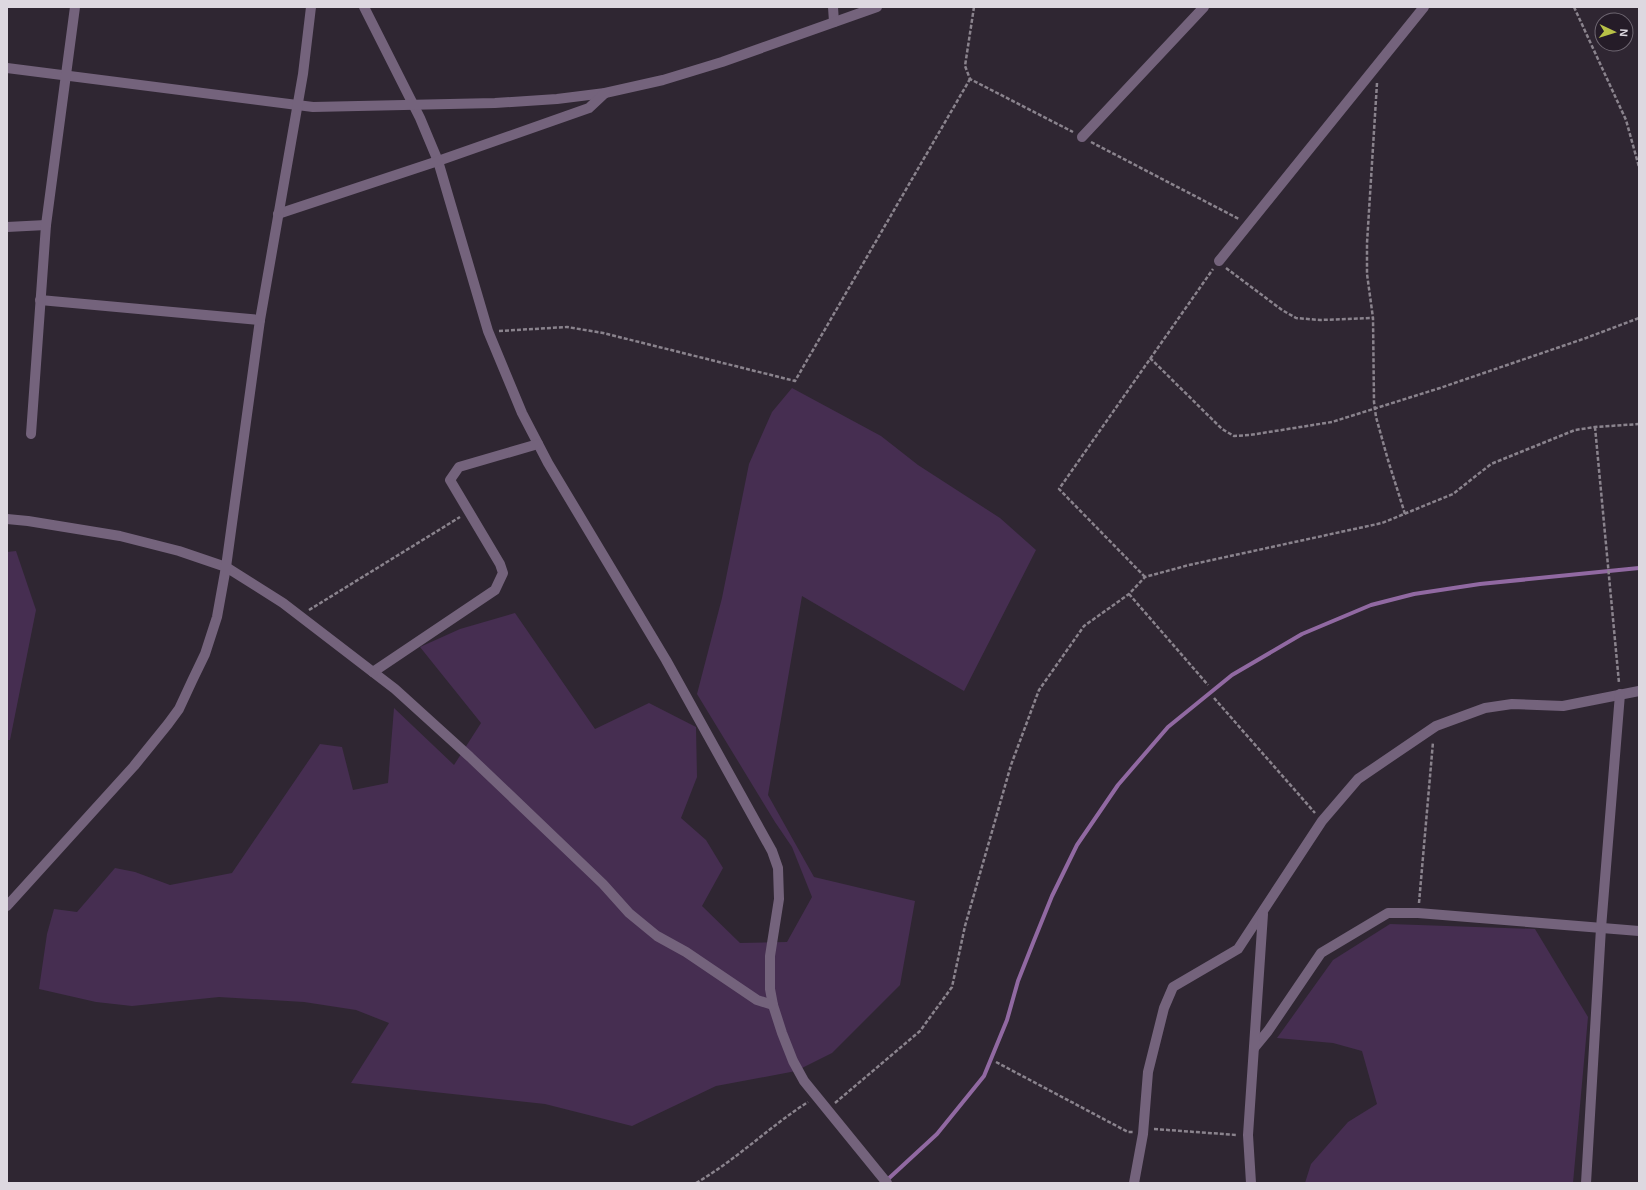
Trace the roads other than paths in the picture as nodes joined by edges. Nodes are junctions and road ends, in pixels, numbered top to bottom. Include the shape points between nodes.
1 (75, 7) edge
2 (311, 7) edge
3 (364, 7) edge
4 (833, 7) edge
5 (876, 7) edge
6 (1204, 7) edge
7 (1424, 7) edge
8 (834, 22) junction
9 (7, 68) edge
10 (66, 76) junction
11 (605, 93) junction
12 (297, 106) junction
13 (413, 106) junction
14 (1082, 137) dead end
15 (438, 161) junction
16 (278, 214) junction
17 (46, 225) junction
18 (7, 227) edge
19 (1219, 261) road end
20 (40, 300) junction
21 (260, 320) junction
22 (31, 434) dead end
23 (538, 444) junction
24 (7, 519) edge
25 (226, 567) junction
26 (373, 672) junction
27 (1639, 691) edge
28 (1620, 694) junction
29 (7, 906) edge
30 (1263, 912) junction
31 (1601, 928) junction
32 (1639, 931) edge
33 (773, 1006) junction
34 (1254, 1048) junction
35 (884, 1179) edge
36 (1134, 1183) edge
37 (1251, 1183) edge
38 (1586, 1183) edge

1 - 10 street
2 - 12 street
3 - 13 street
4 - 8 street
5 - 8 street
6 - 14 street
7 - 19 street
8 - 11 street via 694,71
9 - 10 street
10 - 12 street
10 - 17 street
11 - 13 street via 557,100
11 - 15 street via 589,108
12 - 13 street
12 - 16 street
13 - 15 street
15 - 16 street
15 - 23 street via 488,331 522,413
16 - 21 street
17 - 18 street
17 - 20 street
20 - 21 street
20 - 22 street
21 - 25 street
23 - 26 street via 459,467 450,480 504,573 495,590
23 - 33 street via 666,660 772,850 778,868 779,899 770,956
24 - 25 street via 120,536 179,551
25 - 26 street via 283,603
25 - 29 street via 217,618 205,654 179,709 154,744
26 - 33 street via 470,757 629,913 657,936 686,952 757,1000
27 - 28 street
28 - 30 street via 1563,706 1512,704 1485,708 1434,728 1358,779 1322,821
28 - 31 street
30 - 34 street
30 - 36 street via 1238,949 1173,986 1164,1008 1148,1072 1144,1131
31 - 32 street
31 - 34 street via 1418,913 1388,913 1321,953
31 - 38 street
33 - 35 street via 804,1081
34 - 37 street via 1248,1135

